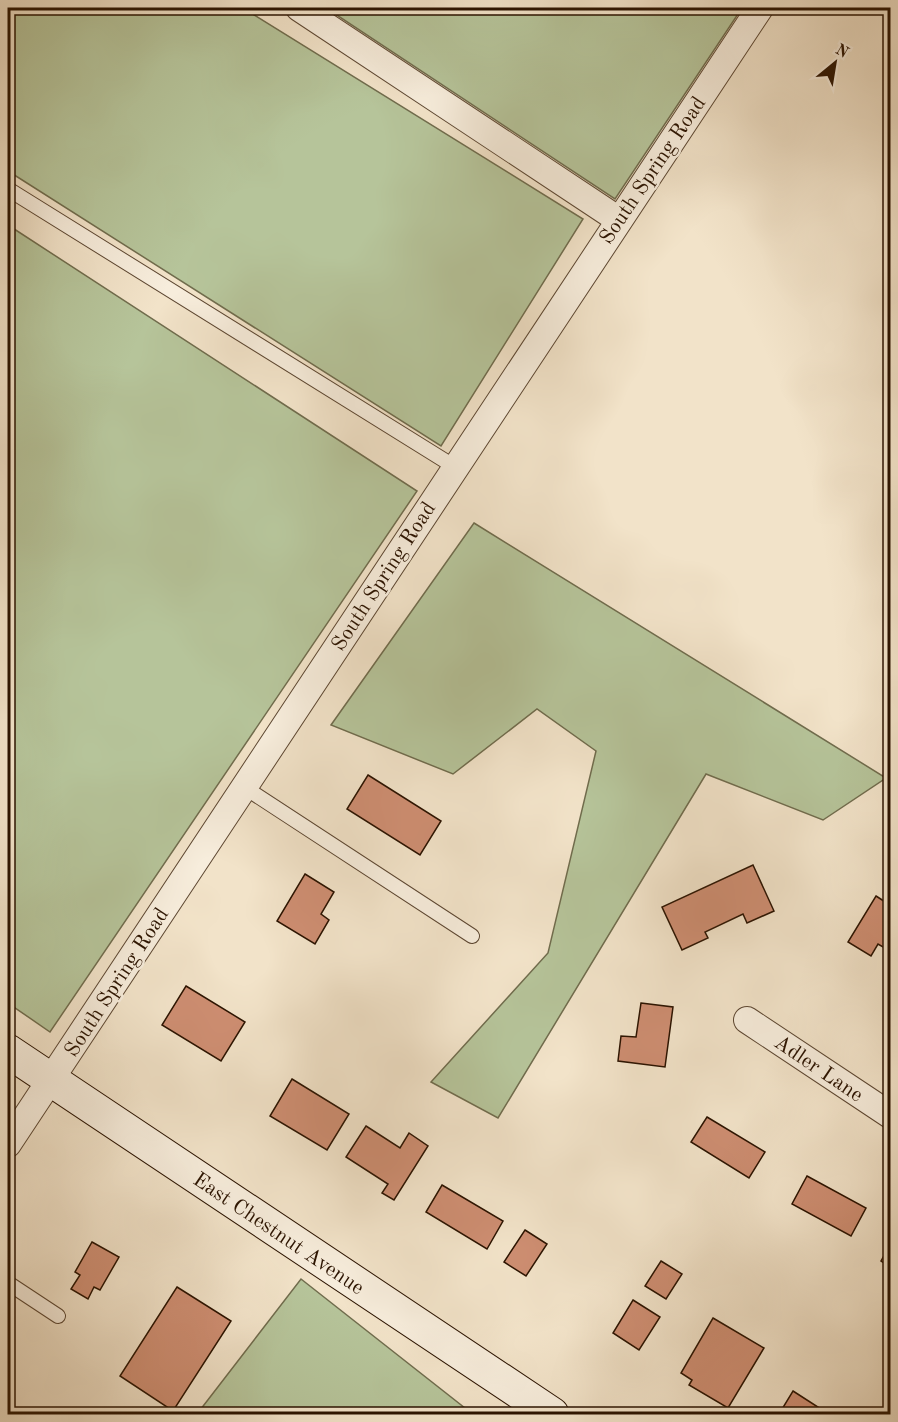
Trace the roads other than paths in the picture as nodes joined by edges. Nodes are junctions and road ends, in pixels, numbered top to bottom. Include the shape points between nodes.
1 (299, 8) edge
2 (760, 8) edge
3 (8, 189) edge
4 (619, 219) junction
5 (455, 467) junction
6 (244, 787) junction
7 (472, 936) dead end
8 (747, 1020) dead end
9 (8, 1051) edge
10 (51, 1081) junction
11 (891, 1115) edge
12 (8, 1144) edge
13 (8, 1283) edge
14 (58, 1316) dead end
15 (552, 1414) edge

1 - 4 street
2 - 4 street, South Spring Road
3 - 5 lane
4 - 5 street, South Spring Road
5 - 6 street, South Spring Road
6 - 7 lane
6 - 10 street, South Spring Road
8 - 11 street, Adler Lane
9 - 10 street, East Chestnut Avenue
10 - 12 street, South Spring Road
10 - 15 street, East Chestnut Avenue
13 - 14 lane

